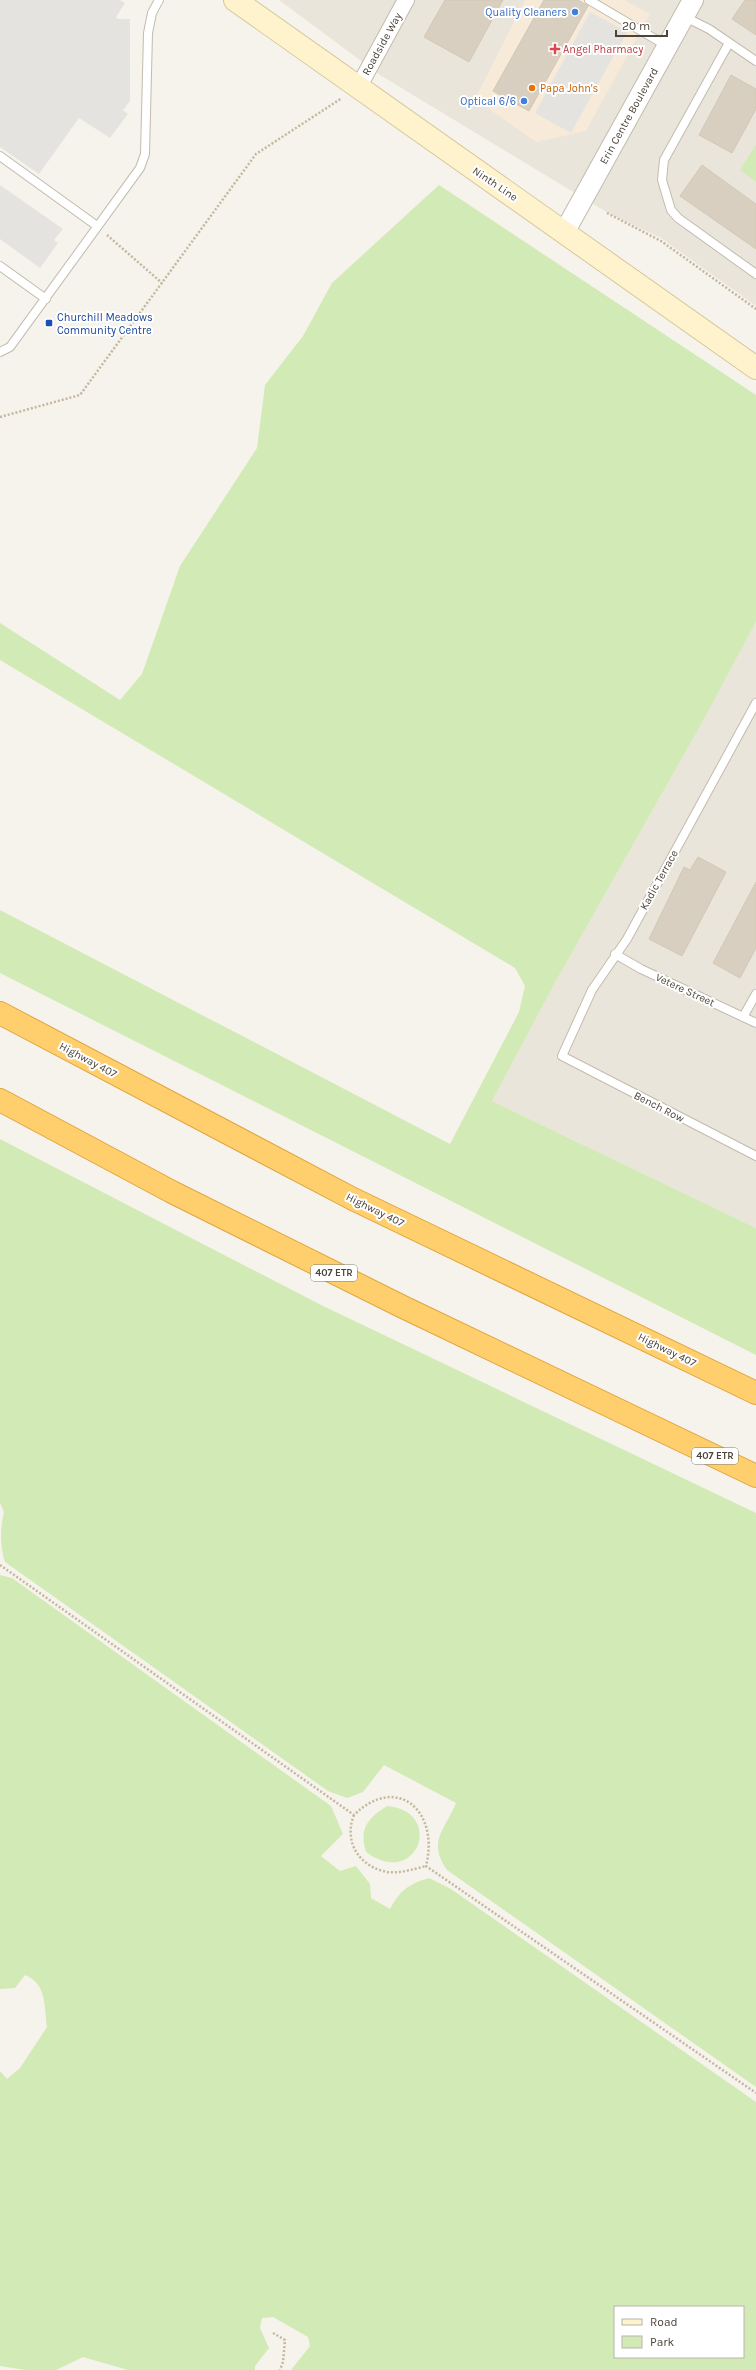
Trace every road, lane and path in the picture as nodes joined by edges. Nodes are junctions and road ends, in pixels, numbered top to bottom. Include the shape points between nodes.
1 (159, 0) edge
2 (235, 0) edge
3 (406, 0) edge
4 (589, 0) edge
5 (688, 8) edge
6 (729, 43) junction
7 (668, 46) junction
8 (756, 60) edge
9 (358, 88) junction
10 (0, 156) edge
11 (607, 212) dead end
12 (97, 226) junction
13 (565, 231) junction
14 (0, 266) edge
15 (756, 274) edge
16 (162, 283) junction
17 (46, 299) junction
18 (756, 308) edge
19 (0, 352) edge
20 (756, 368) edge
21 (0, 417) edge
22 (756, 703) edge
23 (615, 954) junction
24 (756, 994) edge
25 (0, 1013) edge
26 (743, 1017) junction
27 (756, 1023) edge
28 (562, 1056) joint
29 (0, 1100) edge
30 (756, 1156) edge
31 (756, 1394) edge
32 (756, 1476) edge
33 (0, 1565) edge
34 (354, 1815) junction
35 (426, 1866) junction
36 (756, 2093) edge
37 (273, 2333) dead end
38 (280, 2370) edge

1 - 12 lane via 152,13 148,34 145,154 140,168
2 - 9 main road, Ninth Line
3 - 9 street, Roadside Way
4 - 7 lane
5 - 6 lane
5 - 7 street, Erin Centre Boulevard
6 - 8 lane
6 - 15 lane via 664,160 662,180 667,202 678,218
7 - 13 street, Erin Centre Boulevard
9 - 13 main road, Ninth Line
9 - 16 path via 256,154
10 - 12 lane
11 - 18 path via 661,241
12 - 16 path
12 - 17 lane
13 - 20 main road, Ninth Line
14 - 17 lane
16 - 21 path via 80,395
17 - 19 lane via 10,348
22 - 23 lane, Kadic Terrace via 627,939
23 - 26 lane, Vetere Street
23 - 28 lane, Kadic Terrace via 592,990
24 - 26 lane
25 - 31 highway, Highway 407 via 353,1199
26 - 27 lane, Vetere Street
28 - 30 lane, Bench Row
29 - 32 highway, 407 ETR via 172,1192 403,1308
33 - 34 path
34 - 35 path via 350,1829 352,1848 366,1862 384,1871 408,1871
34 - 35 path via 365,1804 382,1799 399,1799 414,1805 425,1818 429,1836
35 - 36 path
37 - 38 path via 285,2340

